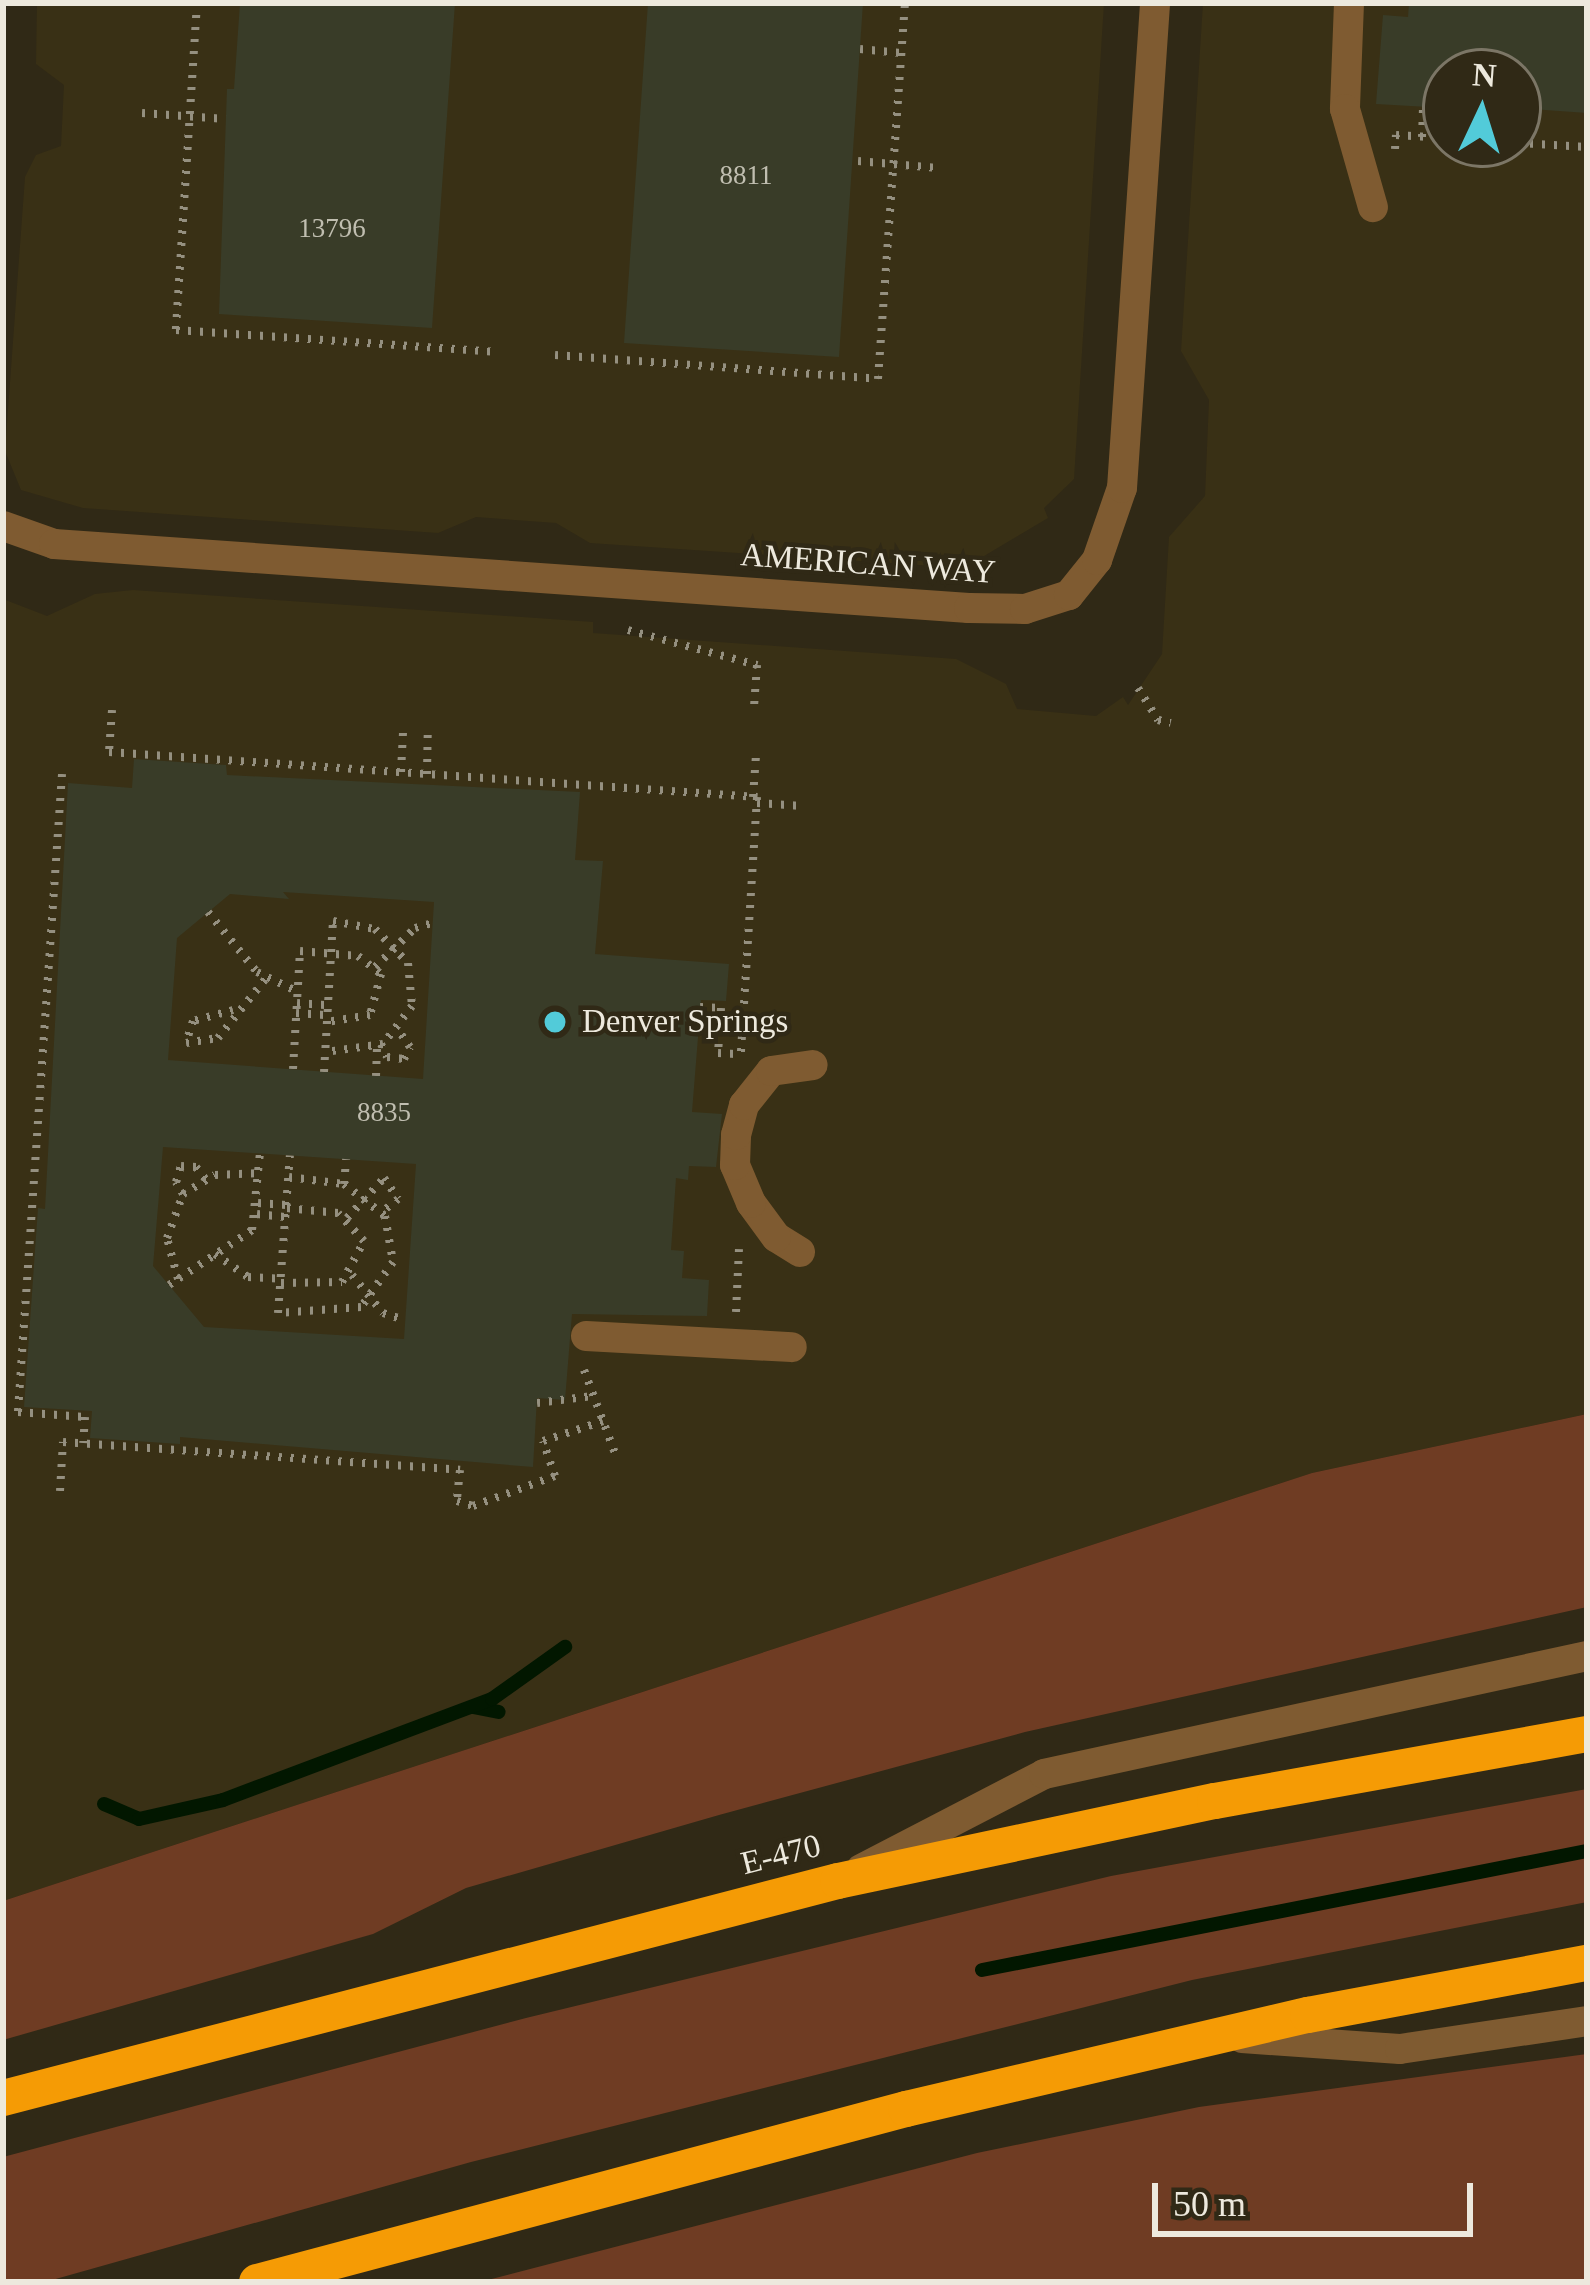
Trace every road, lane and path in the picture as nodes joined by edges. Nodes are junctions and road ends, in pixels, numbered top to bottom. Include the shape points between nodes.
1 (197, 3) edge
2 (905, 3) edge
3 (1155, 3) edge
4 (1349, 3) edge
5 (860, 50) dead end
6 (901, 53) junction
7 (142, 112) dead end
8 (190, 117) junction
9 (226, 119) dead end
10 (1422, 136) edge
11 (1542, 144) edge
12 (1587, 147) edge
13 (858, 160) dead end
14 (893, 164) junction
15 (938, 168) dead end
16 (1394, 174) dead end
17 (1373, 206) dead end
18 (498, 352) dead end
19 (555, 356) dead end
20 (3, 526) edge
21 (628, 630) dead end
22 (1138, 688) dead end
23 (754, 707) dead end
24 (112, 710) dead end
25 (1172, 723) dead end
26 (403, 732) dead end
27 (428, 735) dead end
28 (756, 754) dead end
29 (401, 772) junction
30 (62, 774) dead end
31 (427, 774) junction
32 (755, 800) junction
33 (802, 806) dead end
34 (208, 912) dead end
35 (433, 923) dead end
36 (397, 945) junction
37 (332, 953) junction
38 (375, 968) junction
39 (267, 977) junction
40 (297, 1003) junction
41 (700, 1006) dead end
42 (233, 1010) junction
43 (328, 1014) junction
44 (398, 1030) junction
45 (379, 1045) junction
46 (326, 1052) junction
47 (813, 1065) dead end
48 (293, 1070) dead end
49 (324, 1072) dead end
50 (376, 1076) dead end
51 (260, 1154) dead end
52 (290, 1156) dead end
53 (346, 1160) dead end
54 (260, 1173) junction
55 (289, 1177) junction
56 (206, 1180) junction
57 (344, 1184) junction
58 (183, 1194) junction
59 (363, 1194) junction
60 (257, 1209) junction
61 (286, 1210) junction
62 (382, 1212) junction
63 (347, 1218) junction
64 (740, 1238) dead end
65 (800, 1252) dead end
66 (215, 1254) junction
67 (352, 1275) junction
68 (179, 1279) junction
69 (281, 1281) junction
70 (170, 1286) dead end
71 (370, 1299) junction
72 (406, 1320) dead end
73 (736, 1325) dead end
74 (792, 1348) dead end
75 (594, 1349) joint
76 (593, 1396) junction
77 (537, 1403) dead end
78 (603, 1421) junction
79 (83, 1443) junction
80 (616, 1456) dead end
81 (60, 1491) dead end
82 (1587, 1655) edge
83 (1587, 1734) edge
84 (838, 1881) junction
85 (1587, 1963) edge
86 (1587, 2021) edge
87 (1218, 2036) junction
88 (3, 2098) edge
89 (256, 2282) edge

1 - 8 path
2 - 6 path
3 - 20 street, AMERICAN WAY via 1122,488 1097,560 1069,595 1025,609 969,608 54,544
4 - 17 street via 1345,109
5 - 6 path
6 - 14 path
7 - 8 path
8 - 9 path
8 - 18 path via 176,330
10 - 16 path via 1396,135
11 - 12 path
13 - 14 path
14 - 15 path
14 - 19 path via 878,379
21 - 23 path via 757,665
22 - 25 path via 1158,720
24 - 29 path via 109,752
26 - 29 path
27 - 31 path
28 - 32 path
29 - 31 path
30 - 79 path via 18,1412 85,1417
31 - 32 path
32 - 33 path
32 - 41 path via 741,1057 718,1053 722,1008
34 - 39 path
35 - 36 path
36 - 37 path via 375,929 333,921
36 - 38 path
36 - 44 path via 415,992
37 - 38 path
37 - 40 path via 300,951
37 - 43 path
38 - 43 path via 383,987 370,1015
39 - 40 path
39 - 42 path
40 - 43 path
40 - 48 path
42 - 42 path via 194,1021 186,1043 194,1048 218,1038
43 - 46 path
44 - 45 path
44 - 45 path via 410,1047 404,1059 387,1058
45 - 46 path
45 - 50 path
46 - 49 path
47 - 65 street via 771,1071 745,1105 736,1135 735,1165 751,1203 776,1237
51 - 54 path
52 - 55 path
53 - 57 path
54 - 56 path
54 - 60 path
55 - 57 path
55 - 61 path
56 - 58 path
56 - 58 path via 196,1167 181,1166 176,1182
57 - 59 path
58 - 68 path via 167,1238
59 - 62 path
59 - 62 path via 376,1180 392,1180 398,1199
59 - 63 path
60 - 61 path
60 - 66 path via 252,1230
61 - 63 path
61 - 69 path
62 - 71 path via 393,1262
63 - 67 path via 364,1241
64 - 73 path
66 - 68 path
66 - 69 path via 248,1276
67 - 69 path via 333,1286
67 - 71 path
68 - 70 path
69 - 71 path via 278,1313 348,1313
71 - 72 path
74 - 75 street
75 - 76 path via 580,1360
76 - 77 path
76 - 78 path
78 - 79 path via 543,1441 555,1476 463,1506 460,1470
78 - 80 path
79 - 81 path via 63,1442
82 - 84 street via 1044,1774
83 - 84 highway, E-470
84 - 88 highway, E-470
85 - 87 highway
86 - 87 street via 1400,2049
87 - 89 highway via 655,2172

